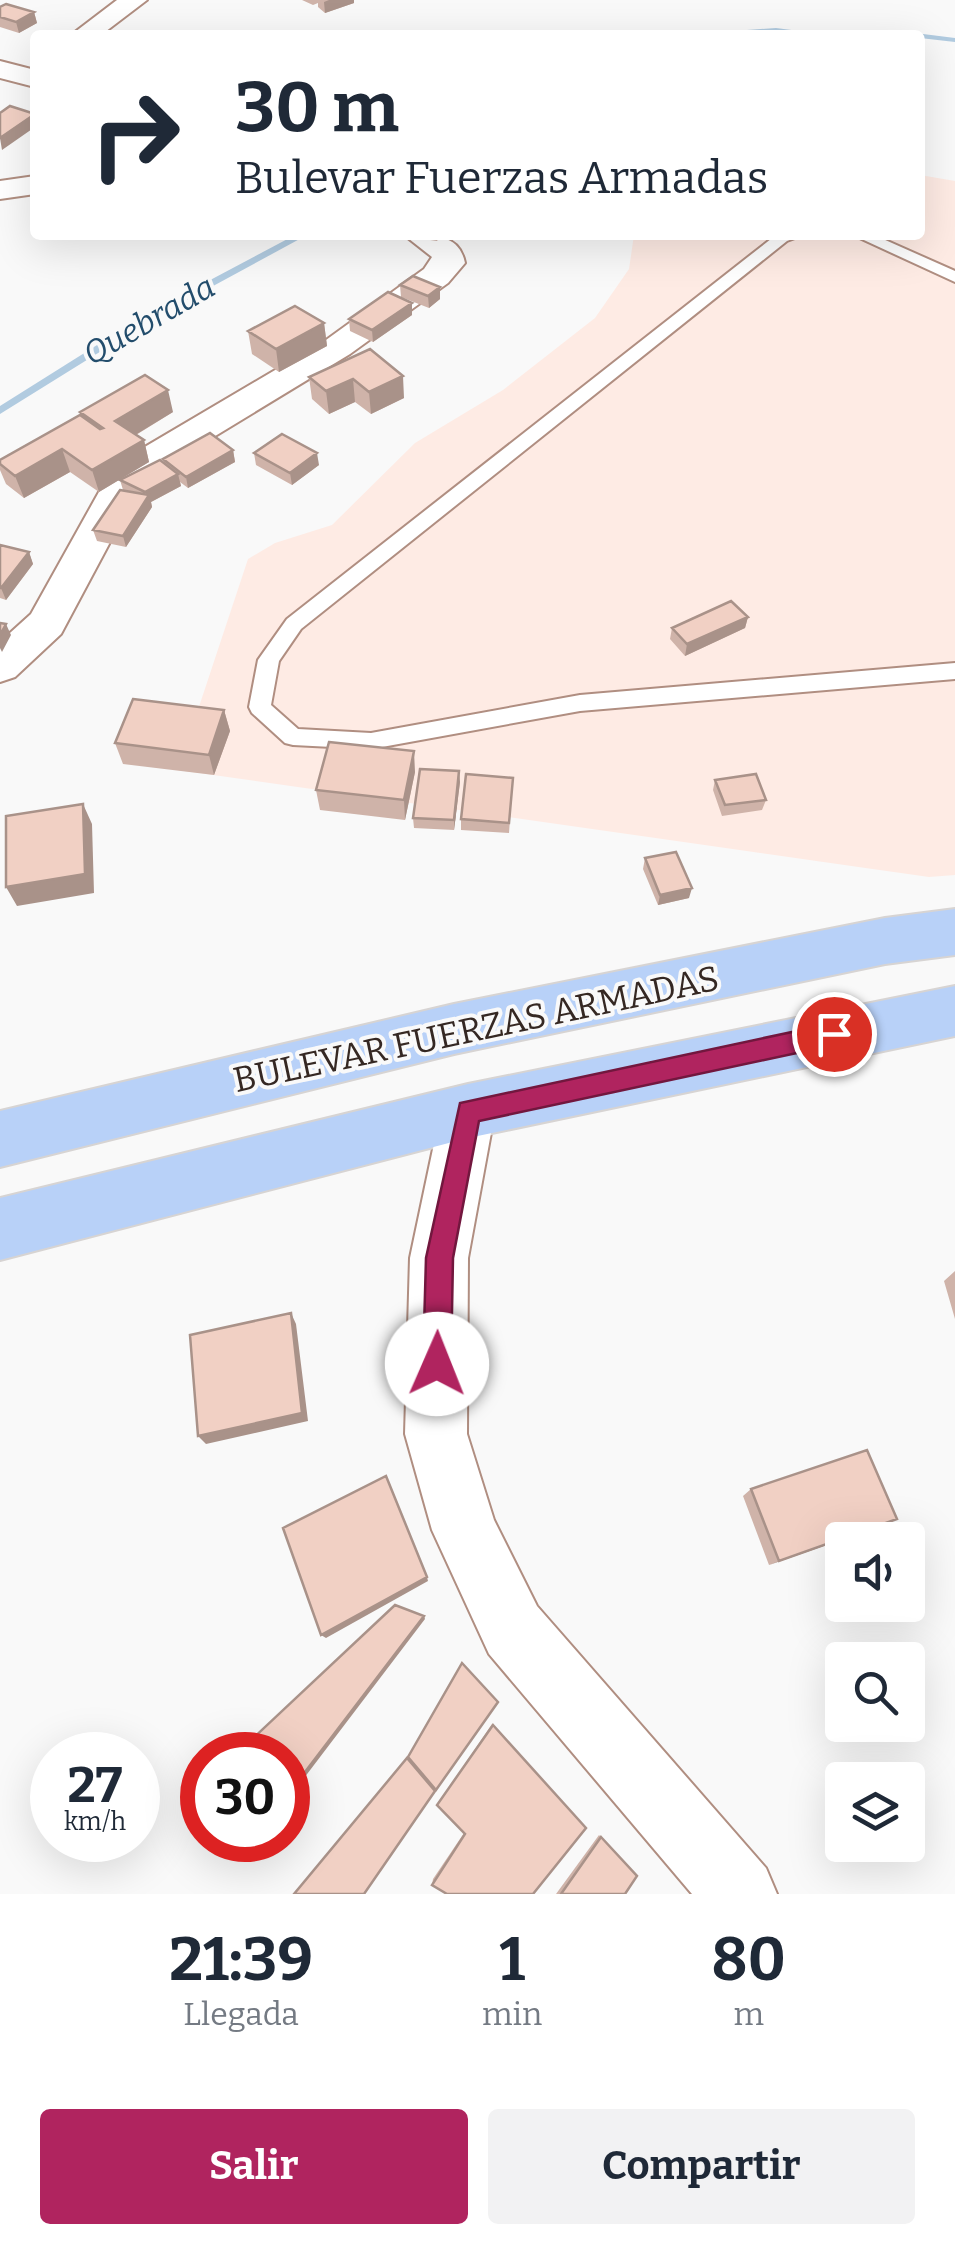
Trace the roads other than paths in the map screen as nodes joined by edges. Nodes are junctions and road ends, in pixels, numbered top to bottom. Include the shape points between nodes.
1 (134, 0) edge
2 (91, 30) edge
3 (2, 171) edge
4 (30, 182) edge
5 (428, 240) edge
6 (779, 240) edge
7 (872, 240) edge
8 (954, 277) edge
9 (0, 666) edge
10 (955, 671) edge
11 (955, 932) edge
12 (955, 1011) edge
13 (468, 1112) junction
14 (0, 1139) edge
15 (0, 1229) edge
16 (740, 1894) edge

1 - 2 street
3 - 4 street
5 - 9 street via 447,253 448,263 436,276 338,346 156,456 118,492 46,624
6 - 10 lane via 294,624 269,660 260,707 293,737 371,740 580,703
7 - 8 lane
11 - 14 highway, BULEVAR FUERZAS ARMADAS via 454,1029
12 - 13 highway
13 - 15 highway
13 - 16 street via 440,1258 436,1434 464,1530 513,1630

